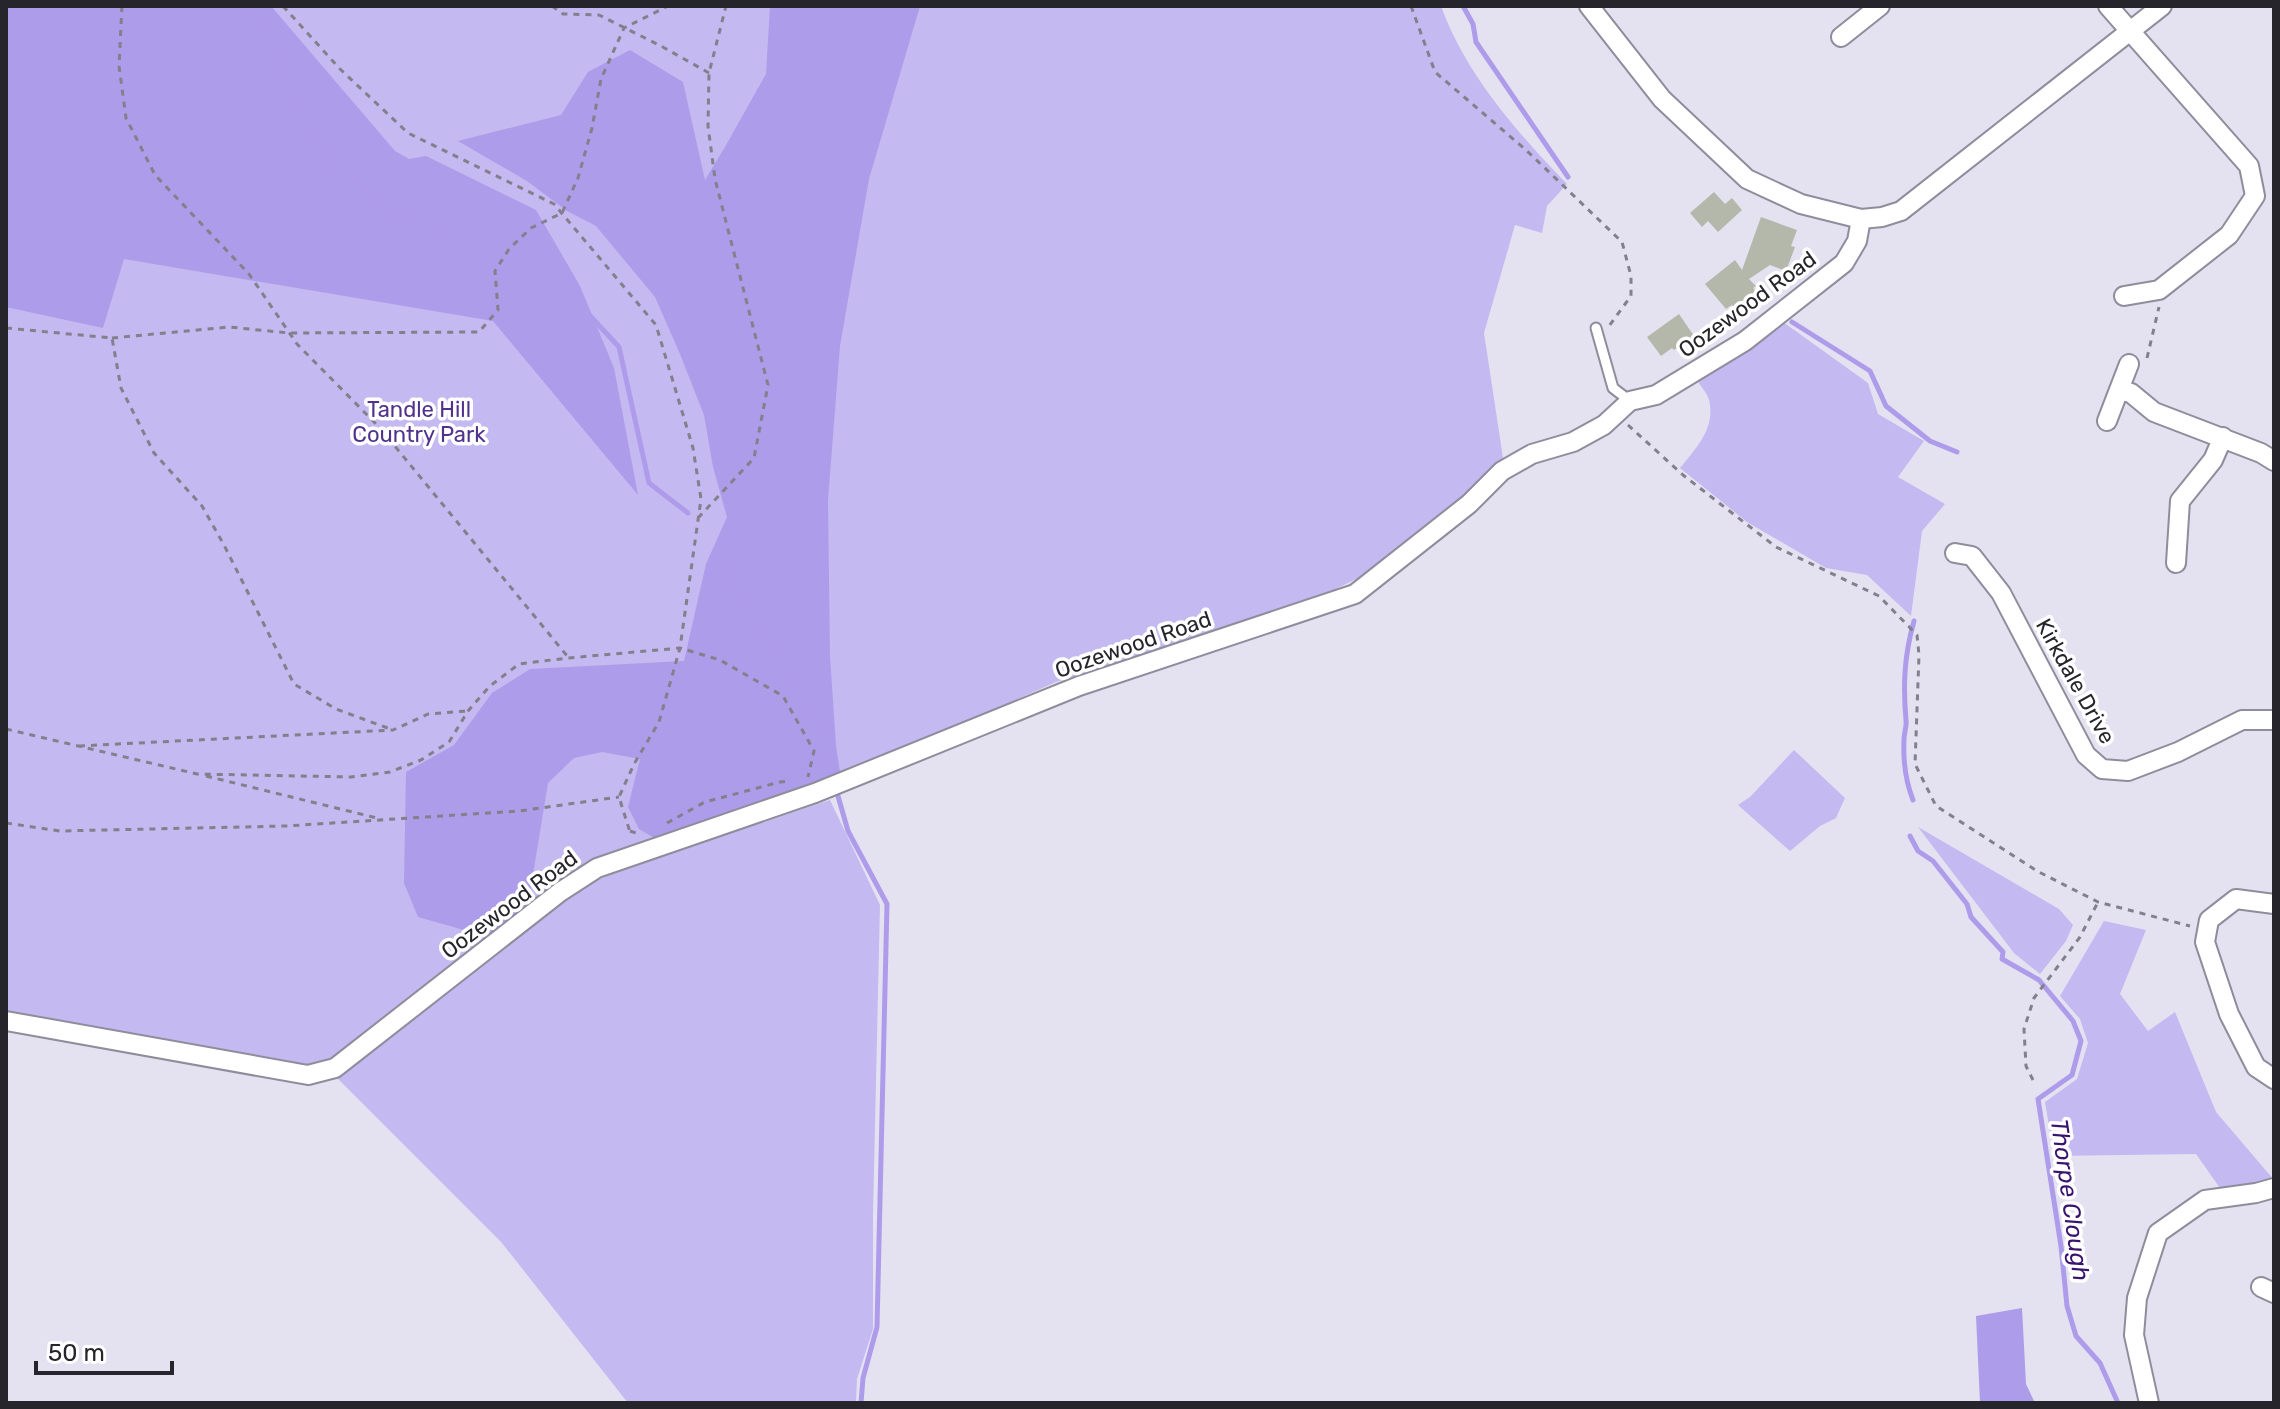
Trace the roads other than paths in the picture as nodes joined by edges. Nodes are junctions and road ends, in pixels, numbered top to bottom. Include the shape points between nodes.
1 (1589, 6) edge
2 (1880, 6) edge
3 (2108, 6) edge
4 (2162, 6) edge
5 (2129, 31) junction
6 (1841, 37) dead end
7 (1861, 219) junction
8 (2124, 296) dead end
9 (1597, 332) road end
10 (2129, 364) road end
11 (2119, 390) junction
12 (1623, 408) junction
13 (2107, 421) dead end
14 (2223, 437) junction
15 (2274, 461) edge
16 (1955, 553) dead end
17 (2176, 563) dead end
18 (2274, 720) edge
19 (2274, 904) edge
20 (6, 1021) edge
21 (2274, 1079) edge
22 (2274, 1188) edge
23 (2149, 1403) edge

1 - 7 street via 1662,99 1747,179 1801,204
2 - 6 street
3 - 5 street
4 - 5 street
5 - 7 street via 1901,211
5 - 8 street via 2249,166 2255,196 2229,235 2159,290
7 - 12 street, Oozewood Road via 1857,241 1844,263 1745,341 1656,395
9 - 12 lane
10 - 11 street
11 - 13 street
11 - 14 street via 2154,412
12 - 20 street, Oozewood Road via 1573,442 1532,454 1502,471 1469,504 1355,594 1079,686 835,786 597,868 335,1068 308,1075
14 - 15 street
14 - 17 street via 2213,460 2180,501
16 - 18 street, Kirkdale Drive via 1972,556 2001,593 2086,755 2102,769 2128,771 2242,720
19 - 21 street via 2236,899 2209,920 2205,942 2229,1014 2256,1067
22 - 23 street via 2205,1200 2158,1233 2137,1298 2134,1335

